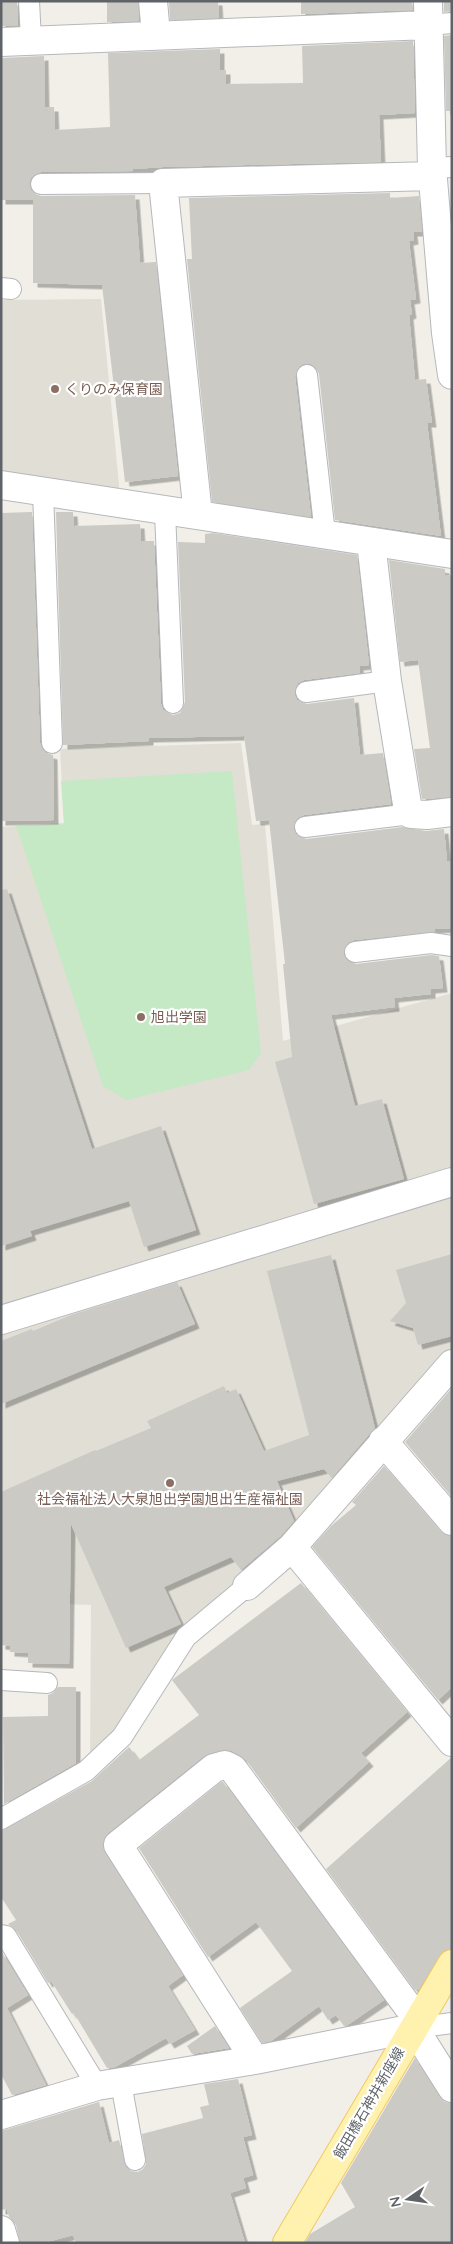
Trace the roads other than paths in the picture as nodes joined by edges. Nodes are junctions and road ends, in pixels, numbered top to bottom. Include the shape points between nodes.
1 (29, 1) edge
2 (154, 1) edge
3 (436, 16) edge
4 (156, 35) junction
5 (31, 40) junction
6 (1, 42) edge
7 (439, 170) edge
8 (163, 183) junction
9 (41, 184) dead end
10 (449, 334) edge
11 (307, 375) dead end
12 (452, 375) edge
13 (1, 485) edge
14 (43, 491) junction
15 (165, 512) junction
16 (198, 514) junction
17 (325, 534) junction
18 (371, 542) junction
19 (452, 554) edge
20 (387, 681) junction
21 (306, 692) dead end
22 (173, 703) dead end
23 (52, 743) dead end
24 (452, 812) edge
25 (411, 814) junction
26 (305, 828) dead end
27 (452, 946) edge
28 (355, 952) dead end
29 (452, 1182) edge
30 (1, 1320) edge
31 (452, 1364) edge
32 (383, 1441) junction
33 (452, 1521) edge
34 (292, 1547) junction
35 (247, 1586) joint
36 (1, 1680) edge
37 (48, 1682) dead end
38 (452, 1742) edge
39 (1, 1818) edge
40 (1, 1935) edge
41 (452, 1964) edge
42 (452, 2023) edge
43 (416, 2024) junction
44 (254, 2060) junction
45 (109, 2085) junction
46 (452, 2088) edge
47 (1, 2115) edge
48 (135, 2160) dead end
49 (1, 2230) edge
50 (5, 2243) edge
51 (287, 2243) edge

1 - 5 lane
2 - 4 street
3 - 4 street
3 - 7 street
4 - 5 street
5 - 6 street
7 - 8 street
7 - 10 street
8 - 9 lane
8 - 16 street
10 - 12 street
11 - 17 lane
13 - 14 street
14 - 15 street
14 - 23 lane
15 - 16 street
15 - 22 lane
16 - 17 street
17 - 18 street
18 - 19 street
18 - 20 street
20 - 21 lane
20 - 25 street
24 - 25 street
25 - 26 lane
27 - 28 lane via 431,943
29 - 30 street
31 - 32 street
32 - 33 street
32 - 34 street
34 - 35 street
34 - 38 street
35 - 39 lane via 186,1637 122,1737 86,1771
36 - 37 lane
40 - 45 lane via 6,1936
41 - 43 main road, 飯田橋石神井新座線
42 - 43 lane
43 - 44 street
43 - 44 street via 233,1768 225,1765 214,1768 118,1845
43 - 46 street
43 - 51 main road, 飯田橋石神井新座線
44 - 45 street
45 - 47 street
45 - 48 lane
49 - 50 street

